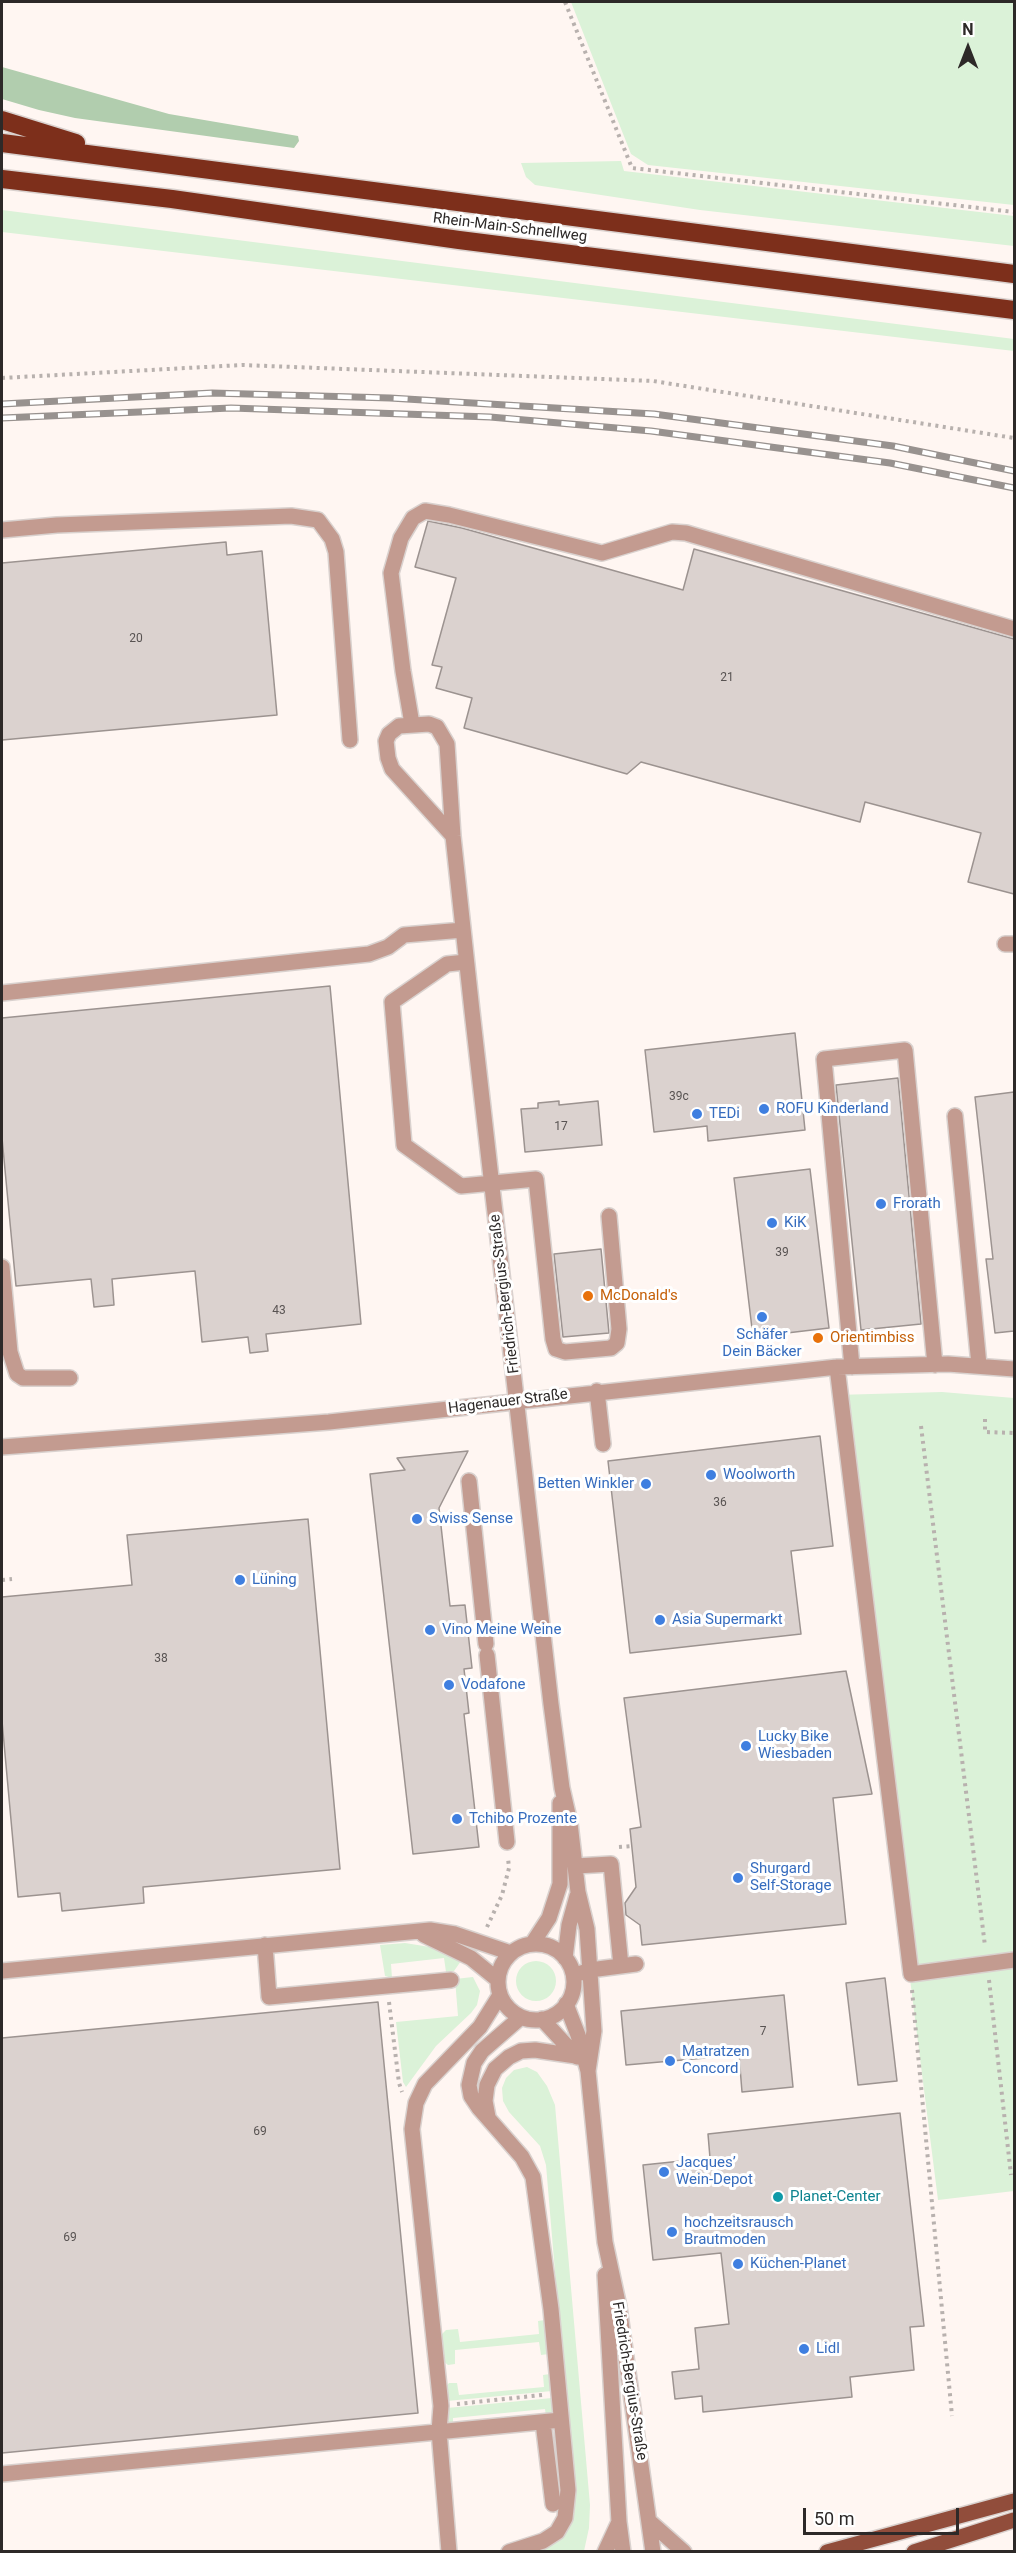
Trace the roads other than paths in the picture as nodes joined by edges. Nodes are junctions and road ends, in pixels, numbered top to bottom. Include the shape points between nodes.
1 (2, 120) edge
2 (2, 143) edge
3 (136, 160) junction
4 (2, 179) edge
5 (1014, 274) edge
6 (1014, 310) edge
7 (2, 530) edge
8 (1014, 629) edge
9 (412, 724) junction
10 (350, 740) dead end
11 (453, 836) junction
12 (463, 930) junction
13 (466, 962) junction
14 (2, 993) edge
15 (955, 1116) dead end
16 (492, 1183) junction
17 (609, 1216) dead end
18 (2, 1267) edge
19 (935, 1365) junction
20 (979, 1365) junction
21 (852, 1367) junction
22 (837, 1368) junction
23 (1014, 1369) edge
24 (70, 1378) dead end
25 (597, 1391) junction
26 (517, 1402) junction
27 (603, 1444) dead end
28 (2, 1447) edge
29 (469, 1481) dead end
30 (562, 1788) junction
31 (507, 1842) road end
32 (576, 1866) junction
33 (578, 1892) junction
34 (405, 1932) junction
35 (532, 1944) junction
36 (265, 1945) junction
37 (511, 1953) junction
38 (565, 1958) junction
39 (1014, 1960) edge
40 (636, 1964) dead end
41 (621, 1966) junction
42 (590, 1970) junction
43 (2, 1971) edge
44 (573, 1976) junction
45 (451, 1980) dead end
46 (499, 1987) junction
47 (566, 2004) junction
48 (521, 2017) junction
49 (542, 2019) junction
50 (576, 2056) junction
51 (588, 2072) junction
52 (488, 2118) junction
53 (605, 2242) junction
54 (561, 2420) junction
55 (543, 2422) junction
56 (439, 2431) junction
57 (2, 2474) edge
58 (1014, 2501) edge
59 (553, 2504) dead end
60 (649, 2520) junction
61 (1014, 2520) edge
62 (619, 2522) junction
63 (449, 2552) edge
64 (509, 2552) edge
65 (605, 2552) edge
66 (623, 2552) edge
67 (653, 2552) edge
68 (684, 2552) edge
69 (827, 2552) edge
70 (914, 2552) edge

1 - 3 highway
2 - 3 highway, Rhein-Main-Schnellweg
3 - 5 highway, Rhein-Main-Schnellweg
4 - 6 highway, Rhein-Main-Schnellweg
7 - 10 street via 291,516 318,520 336,552
8 - 9 street via 686,532 672,532 602,553 425,511 414,518 401,538 391,573
9 - 11 street, Friedrich-Bergius-Straße via 437,727 444,736
9 - 11 street via 399,726 389,734 386,741 392,769
11 - 12 street, Friedrich-Bergius-Straße
12 - 13 street, Friedrich-Bergius-Straße
12 - 14 street via 404,935 369,954
13 - 16 street, Friedrich-Bergius-Straße
13 - 16 street via 447,964 392,1002 404,1145 461,1186
15 - 20 street
16 - 17 street via 536,1179 553,1339 556,1349 565,1352 611,1348 617,1343
16 - 26 street, Friedrich-Bergius-Straße
18 - 24 street via 10,1352 16,1374 23,1378
19 - 20 street, Hagenauer Straße
19 - 21 street, Hagenauer Straße
19 - 21 street via 905,1050 824,1059
20 - 23 street, Hagenauer Straße
21 - 22 street, Hagenauer Straße
22 - 25 street, Hagenauer Straße
22 - 39 street via 911,1974
25 - 26 street, Hagenauer Straße
25 - 27 street
26 - 28 street, Hagenauer Straße via 328,1422
26 - 30 street, Friedrich-Bergius-Straße
29 - 31 street
30 - 32 street, Friedrich-Bergius-Straße
30 - 35 street, Friedrich-Bergius-Straße via 560,1884 549,1918
32 - 33 street, Friedrich-Bergius-Straße
32 - 41 street via 611,1864
33 - 38 street, Friedrich-Bergius-Straße
33 - 42 street, Friedrich-Bergius-Straße via 587,1929
34 - 36 street
34 - 37 street via 446,1932
34 - 46 street via 426,1936 471,1958
35 - 37 street
35 - 38 street via 550,1947
36 - 43 street
36 - 45 street via 269,1998
37 - 46 street via 500,1969
38 - 44 street
40 - 41 street
41 - 42 street
42 - 44 street
42 - 51 street, Friedrich-Bergius-Straße via 594,2031
44 - 47 street
46 - 48 street via 505,2004
46 - 56 street via 480,2027 425,2084 416,2103 412,2129 440,2395
47 - 49 street
47 - 51 street, Friedrich-Bergius-Straße
48 - 49 street
48 - 52 street via 492,2040 474,2063 471,2096
49 - 50 street
50 - 51 street
50 - 52 street via 535,2050 509,2056 495,2069 487,2085
51 - 53 street, Friedrich-Bergius-Straße
52 - 54 street via 522,2157 533,2177
53 - 60 street, Friedrich-Bergius-Straße via 621,2318
53 - 62 street, Friedrich-Bergius-Straße via 605,2308
54 - 55 street
54 - 64 street via 568,2490 565,2518 550,2538
55 - 56 street
55 - 59 street
56 - 57 street
56 - 63 street
58 - 69 main road
60 - 67 street, Friedrich-Bergius-Straße
60 - 68 street
61 - 70 main road
62 - 65 street, Friedrich-Bergius-Straße
62 - 66 street, Friedrich-Bergius-Straße

